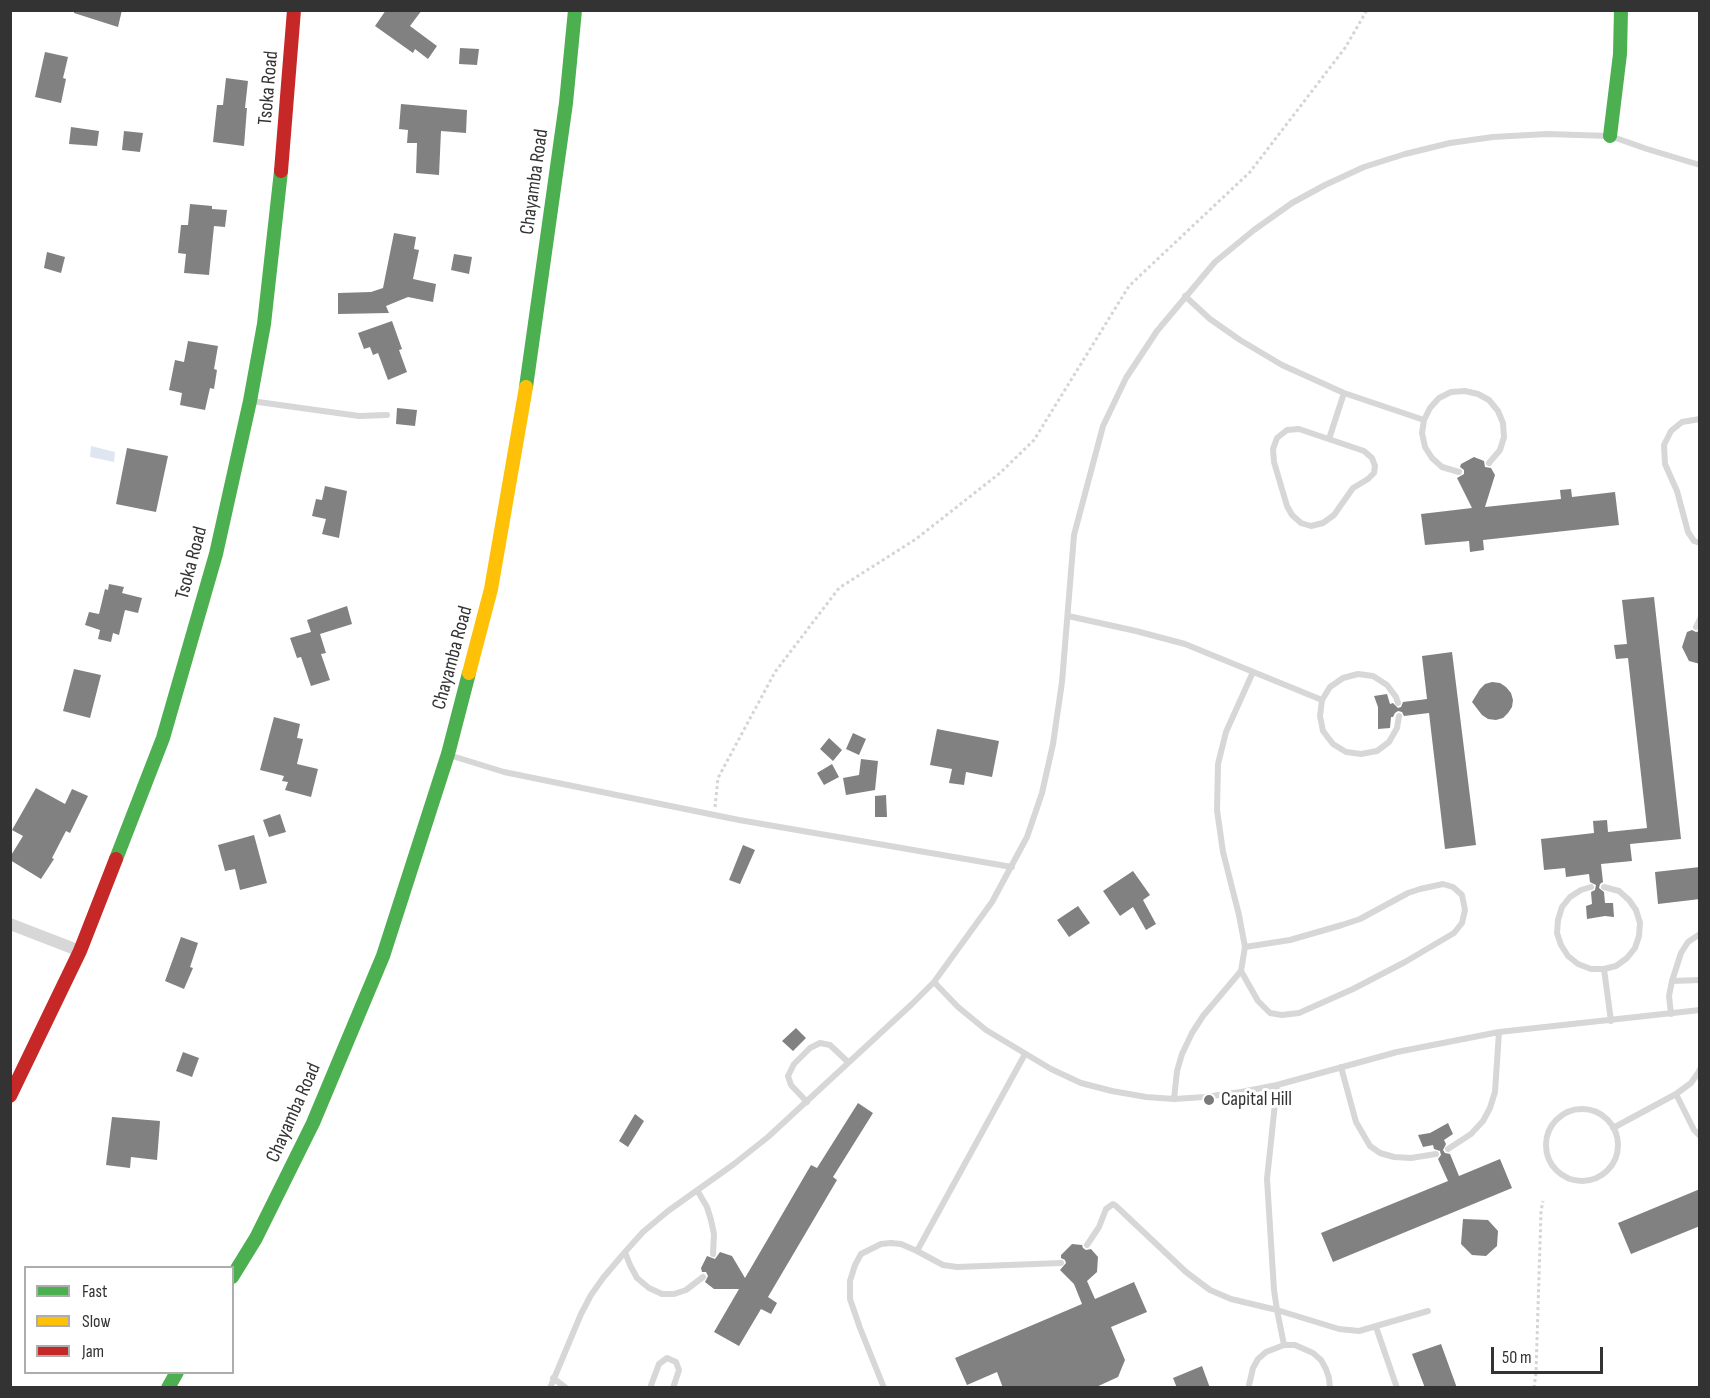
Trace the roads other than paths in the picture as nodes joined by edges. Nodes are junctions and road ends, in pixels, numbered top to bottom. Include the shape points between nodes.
1 (294, 10) edge
2 (575, 10) edge
3 (1621, 10) edge
4 (1610, 135) junction
5 (1700, 165) edge
6 (1185, 297) junction
7 (1344, 393) junction
8 (250, 401) junction
9 (387, 415) dead end
10 (1700, 419) edge
11 (1424, 420) junction
12 (1329, 439) junction
13 (1489, 463) dead end
14 (1459, 472) dead end
15 (1700, 543) edge
16 (1068, 616) junction
17 (1700, 619) edge
18 (1696, 627) dead end
19 (1253, 672) junction
20 (1322, 700) junction
21 (1398, 703) dead end
22 (1399, 716) dead end
23 (448, 754) junction
24 (1012, 867) junction
25 (1591, 887) dead end
26 (1604, 887) dead end
27 (10, 924) edge
28 (1700, 934) edge
29 (1245, 947) junction
30 (80, 951) junction
31 (1604, 969) junction
32 (1241, 971) junction
33 (1700, 980) edge
34 (1672, 981) junction
35 (934, 982) junction
36 (1700, 1010) edge
37 (1671, 1014) junction
38 (1611, 1021) junction
39 (1499, 1032) junction
40 (1025, 1054) junction
41 (848, 1062) junction
42 (1341, 1067) junction
43 (1700, 1069) edge
44 (1277, 1085) junction
45 (1676, 1094) junction
46 (10, 1096) edge
47 (1174, 1099) junction
48 (807, 1102) junction
49 (1613, 1128) junction
50 (1700, 1137) edge
51 (1448, 1149) dead end
52 (1436, 1154) dead end
53 (697, 1190) junction
54 (1087, 1245) dead end
55 (917, 1251) junction
56 (625, 1252) junction
57 (714, 1254) dead end
58 (1061, 1263) dead end
59 (234, 1274) edge
60 (703, 1277) dead end
61 (1276, 1310) junction
62 (1428, 1311) dead end
63 (1376, 1327) junction
64 (1284, 1345) junction
65 (176, 1374) edge
66 (553, 1378) junction
67 (1249, 1385) dead end
68 (168, 1388) edge
69 (550, 1388) edge
70 (566, 1388) edge
71 (650, 1388) edge
72 (673, 1388) edge
73 (884, 1388) edge
74 (1330, 1388) edge
75 (1397, 1388) edge

1 - 8 main road, Tsoka Road via 280,182 264,324
2 - 23 main road, Chayamba Road via 566,103 515,457 491,589
3 - 4 main road
4 - 5 lane
4 - 6 lane via 1493,137 1450,143 1364,167 1292,203 1254,230 1215,262
6 - 7 lane via 1248,345
6 - 16 lane via 1157,330 1126,378 1103,426 1074,535
7 - 11 lane
7 - 12 lane
8 - 9 lane via 359,416
8 - 30 main road, Tsoka Road via 216,554 163,738
10 - 15 lane via 1682,422 1671,431 1664,445 1665,464 1688,532
11 - 13 lane via 1439,398 1451,393 1471,392 1489,400 1503,423 1504,437 1500,450
11 - 14 lane via 1422,434 1432,458 1442,467
12 - 12 lane via 1364,451 1372,458 1374,473 1353,488 1334,514 1311,526 1292,516 1287,506 1273,449 1277,438 1287,430 1299,429
16 - 19 lane via 1185,644
16 - 24 lane via 1053,744 1042,793
17 - 18 lane
19 - 20 lane
19 - 29 lane via 1226,732 1218,764 1217,810 1223,852
20 - 21 lane via 1330,687 1358,674 1373,676 1387,685
20 - 22 lane via 1323,731 1346,752 1377,751 1389,742
23 - 24 lane via 504,772
23 - 59 main road, Chayamba Road via 383,956 313,1123
24 - 35 lane via 992,902
25 - 31 lane via 1570,897 1562,907 1557,933 1568,956 1584,967
26 - 31 lane via 1619,891 1629,900 1640,923 1635,948 1616,966
27 - 30 street
28 - 34 lane via 1681,953
29 - 32 lane
29 - 32 lane via 1290,940 1342,925 1408,893 1443,884 1454,887 1461,895 1465,910 1454,933 1406,962 1299,1013 1270,1013 1258,1001
30 - 46 main road, Tsoka Road
31 - 38 lane
32 - 47 lane via 1192,1033 1179,1063
33 - 34 lane
34 - 37 lane
35 - 40 lane via 986,1030
35 - 41 lane
36 - 37 lane
37 - 38 lane
38 - 39 lane
39 - 42 lane
39 - 51 lane via 1495,1092 1490,1108 1471,1134
40 - 47 lane via 1081,1083
40 - 55 lane
41 - 48 lane
41 - 48 lane via 830,1045 820,1043 810,1048 788,1076
42 - 44 lane
42 - 52 lane via 1356,1122 1370,1146 1380,1154 1394,1157
43 - 45 lane via 1691,1083
44 - 47 lane
44 - 61 lane via 1267,1179
45 - 49 lane
45 - 50 lane
48 - 53 lane
49 - 49 lane via 1617,1155 1600,1177 1572,1180 1563,1177 1550,1163 1547,1136 1556,1119 1564,1114 1591,1110 1608,1120
53 - 56 lane via 643,1232
53 - 57 lane via 711,1220
54 - 61 lane via 1106,1209 1113,1204 1210,1290
55 - 58 lane via 957,1267
55 - 73 lane via 891,1243 870,1249 861,1254 850,1281 850,1299
56 - 60 lane via 637,1278 662,1294 686,1290
56 - 66 lane via 591,1295
61 - 63 lane via 1339,1329 1359,1331
61 - 64 lane
62 - 63 lane
63 - 75 lane
64 - 67 lane via 1258,1359
64 - 74 lane via 1295,1345 1321,1360
65 - 68 main road
66 - 69 lane
66 - 70 lane
71 - 72 lane via 659,1364 667,1358 676,1362 679,1370

